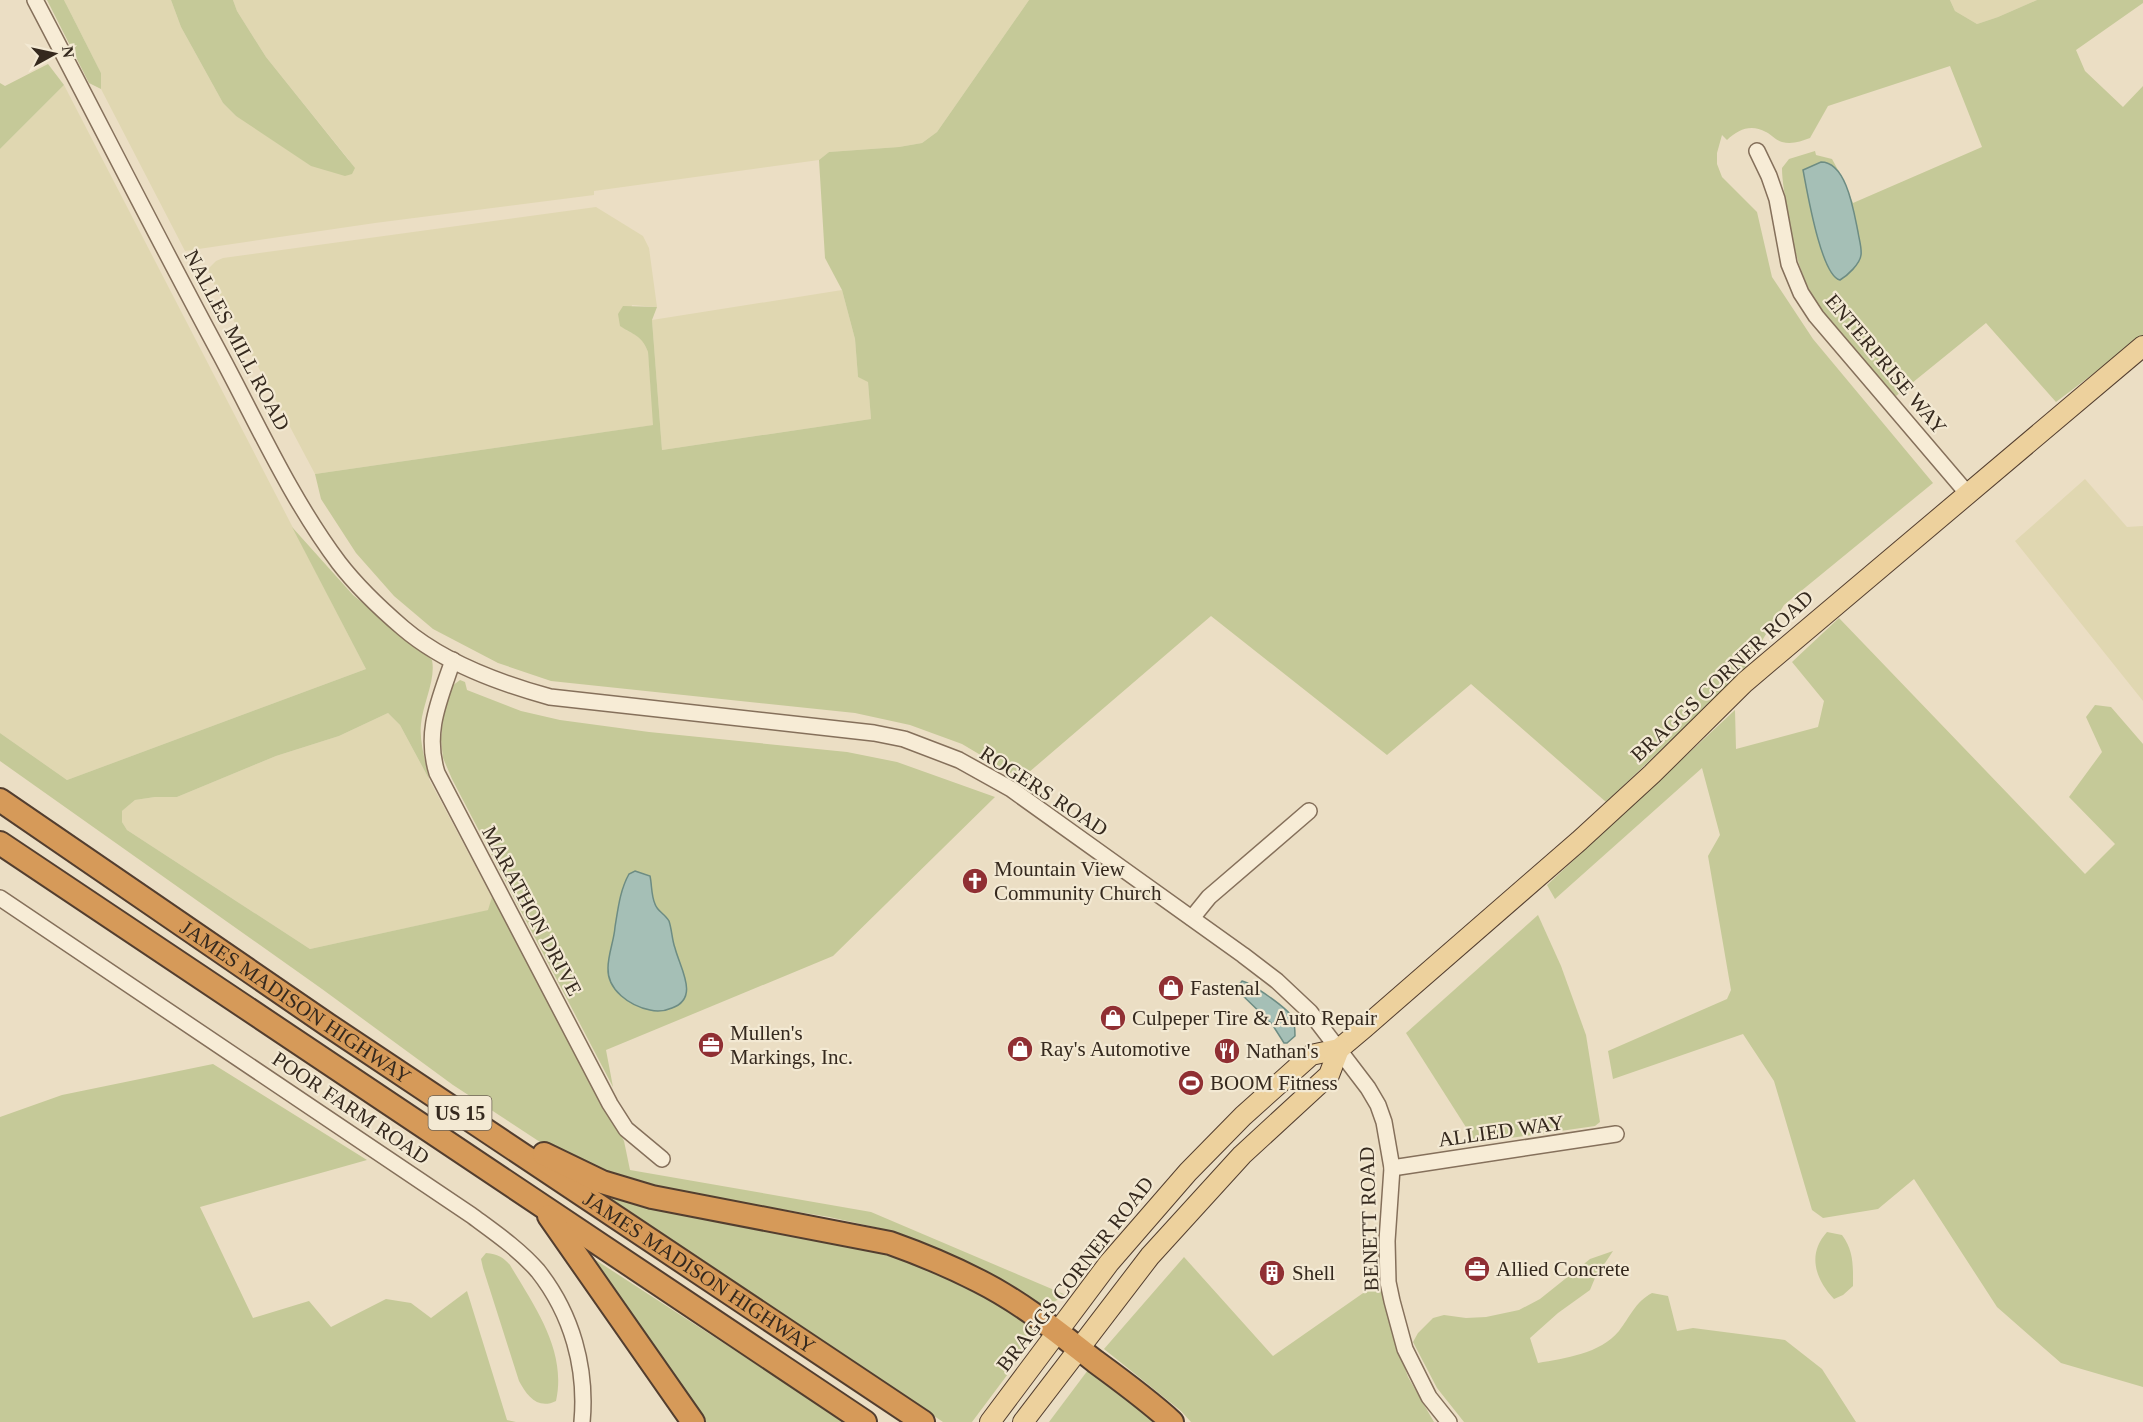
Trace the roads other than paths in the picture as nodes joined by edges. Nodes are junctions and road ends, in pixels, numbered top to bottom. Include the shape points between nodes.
1 (35, 0) edge
2 (1757, 151) dead end
3 (2143, 346) edge
4 (1967, 493) junction
5 (453, 660) junction
6 (0, 800) edge
7 (1309, 811) dead end
8 (0, 843) edge
9 (0, 898) edge
10 (1192, 918) junction
11 (1339, 1049) junction
12 (454, 1109) junction
13 (1616, 1134) dead end
14 (662, 1159) dead end
15 (1392, 1168) junction
16 (1188, 1172) junction
17 (541, 1205) junction
18 (1100, 1320) junction
19 (1057, 1332) junction
20 (1079, 1348) junction
21 (582, 1422) edge
22 (693, 1422) edge
23 (865, 1422) edge
24 (923, 1422) edge
25 (990, 1422) edge
26 (1023, 1422) edge
27 (1172, 1422) edge
28 (1449, 1422) edge

1 - 5 street, NALLES MILL ROAD via 299,503 340,564 376,601 404,629
2 - 4 street, ENTERPRISE WAY via 1774,191 1789,264 1801,293 1816,316
3 - 4 main road, BRAGGS CORNER ROAD
4 - 11 main road, BRAGGS CORNER ROAD via 1745,682 1579,841
5 - 10 street, ROGERS ROAD via 513,687 550,696 847,729 904,739 959,760 1011,789
5 - 14 street, MARATHON DRIVE via 432,728 437,773 610,1104 626,1128
6 - 12 highway, JAMES MADISON HIGHWAY / US 15
7 - 10 street via 1209,897
8 - 17 highway, JAMES MADISON HIGHWAY / US 15
9 - 21 street, POOR FARM ROAD via 513,1246 537,1271 570,1325 580,1366
10 - 11 street, ROGERS ROAD via 1290,993
11 - 15 street, BENETT ROAD via 1378,1106
11 - 16 main road, BRAGGS CORNER ROAD via 1311,1055
11 - 18 main road, BRAGGS CORNER ROAD via 1329,1075 1217,1180
12 - 19 highway via 576,1170 627,1190 681,1204 890,1243 919,1253 980,1281
12 - 24 highway, JAMES MADISON HIGHWAY / US 15
13 - 15 street, ALLIED WAY
15 - 28 street, BENETT ROAD via 1387,1241 1392,1301 1406,1349 1429,1397
16 - 18 main road via 1186,1192 1123,1269
16 - 19 main road, BRAGGS CORNER ROAD via 1109,1263
17 - 22 highway
17 - 23 highway, JAMES MADISON HIGHWAY / US 15
18 - 20 main road, BRAGGS CORNER ROAD
19 - 20 highway
19 - 25 main road, BRAGGS CORNER ROAD
20 - 26 main road, BRAGGS CORNER ROAD
20 - 27 highway

